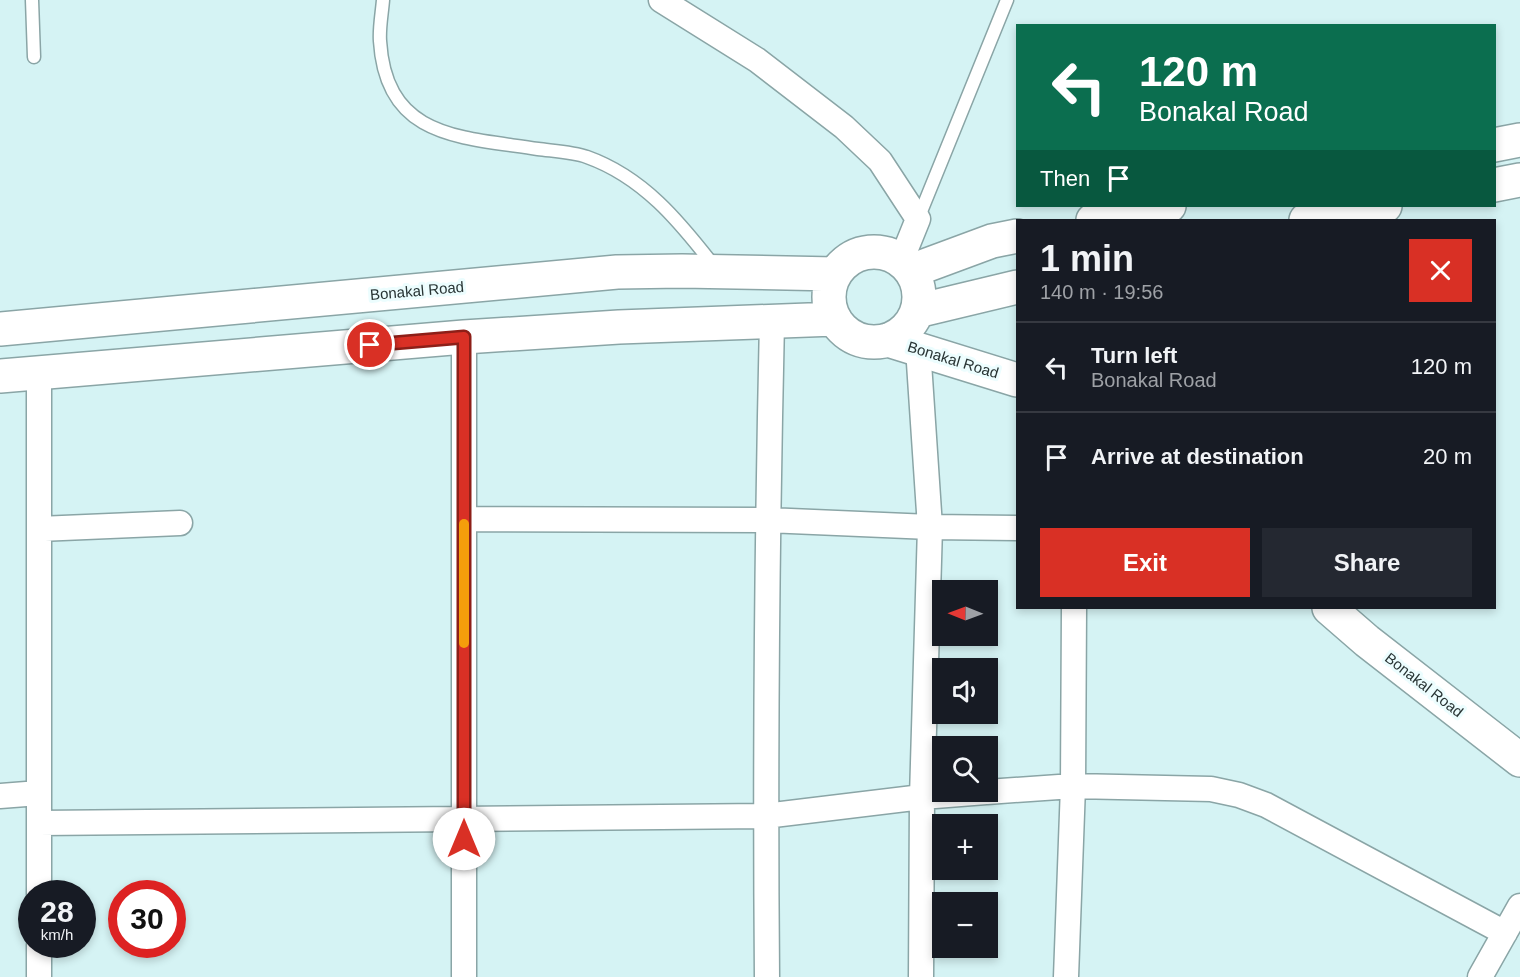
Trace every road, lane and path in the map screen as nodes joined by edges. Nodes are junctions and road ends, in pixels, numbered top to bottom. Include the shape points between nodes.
1 (32, 0) edge
2 (383, 0) edge
3 (661, 0) edge
4 (1007, 0) edge
5 (34, 57) dead end
6 (1520, 140) edge
7 (1496, 145) edge
8 (1520, 180) edge
9 (1496, 185) edge
10 (1164, 207) edge
11 (1379, 207) edge
12 (918, 219) junction
13 (1099, 219) edge
14 (1312, 219) edge
15 (1016, 236) edge
16 (906, 266) junction
17 (718, 272) junction
18 (835, 274) junction
19 (1016, 287) edge
20 (916, 311) junction
21 (835, 319) junction
22 (772, 321) junction
23 (0, 329) edge
24 (464, 337) junction
25 (903, 344) junction
26 (39, 372) junction
27 (0, 376) edge
28 (1016, 380) edge
29 (464, 519) junction
30 (767, 520) junction
31 (180, 523) dead end
32 (930, 527) junction
33 (1016, 528) edge
34 (39, 529) junction
35 (1074, 609) edge
36 (1330, 609) edge
37 (1520, 760) edge
38 (1073, 786) junction
39 (998, 791) edge
40 (39, 793) junction
41 (0, 796) edge
42 (932, 796) edge
43 (922, 797) junction
44 (765, 816) junction
45 (464, 818) junction
46 (39, 823) junction
47 (39, 880) edge
48 (1520, 906) edge
49 (1505, 933) junction
50 (39, 958) edge
51 (39, 977) edge
52 (464, 977) edge
53 (767, 977) edge
54 (921, 977) edge
55 (1066, 977) edge
56 (1480, 977) edge

1 - 5 lane
2 - 17 lane via 380,40 384,73 398,102 417,121 457,136 586,156 658,200
3 - 12 street via 757,60 844,127 880,161
4 - 12 lane
6 - 7 main road
8 - 9 main road
10 - 13 main road
11 - 14 main road
12 - 16 street
15 - 16 main road
16 - 18 main road via 888,254 873,252 858,255
16 - 20 main road via 918,290
17 - 18 main road, Bonakal Road
17 - 23 main road, Bonakal Road via 617,272
18 - 21 main road via 830,305
19 - 20 main road
20 - 25 main road, Bonakal Road via 901,334
21 - 22 main road
21 - 25 main road, Bonakal Road via 844,332 858,340
22 - 24 main road
22 - 30 street
24 - 26 main road
24 - 29 street
25 - 28 main road, Bonakal Road
25 - 32 street
26 - 27 main road
26 - 34 street
29 - 30 street
29 - 45 street
30 - 32 street
30 - 44 street
31 - 34 street
32 - 33 street
32 - 43 street
34 - 40 street
35 - 38 street
36 - 37 main road, Bonakal Road
38 - 39 street
38 - 49 street via 1210,789 1239,795 1266,805
38 - 55 street
40 - 41 street
40 - 46 street
42 - 43 street
43 - 44 street
43 - 54 street
44 - 45 street
44 - 53 street
45 - 46 street
45 - 52 street
46 - 47 street
48 - 49 street
49 - 56 street
50 - 51 street

